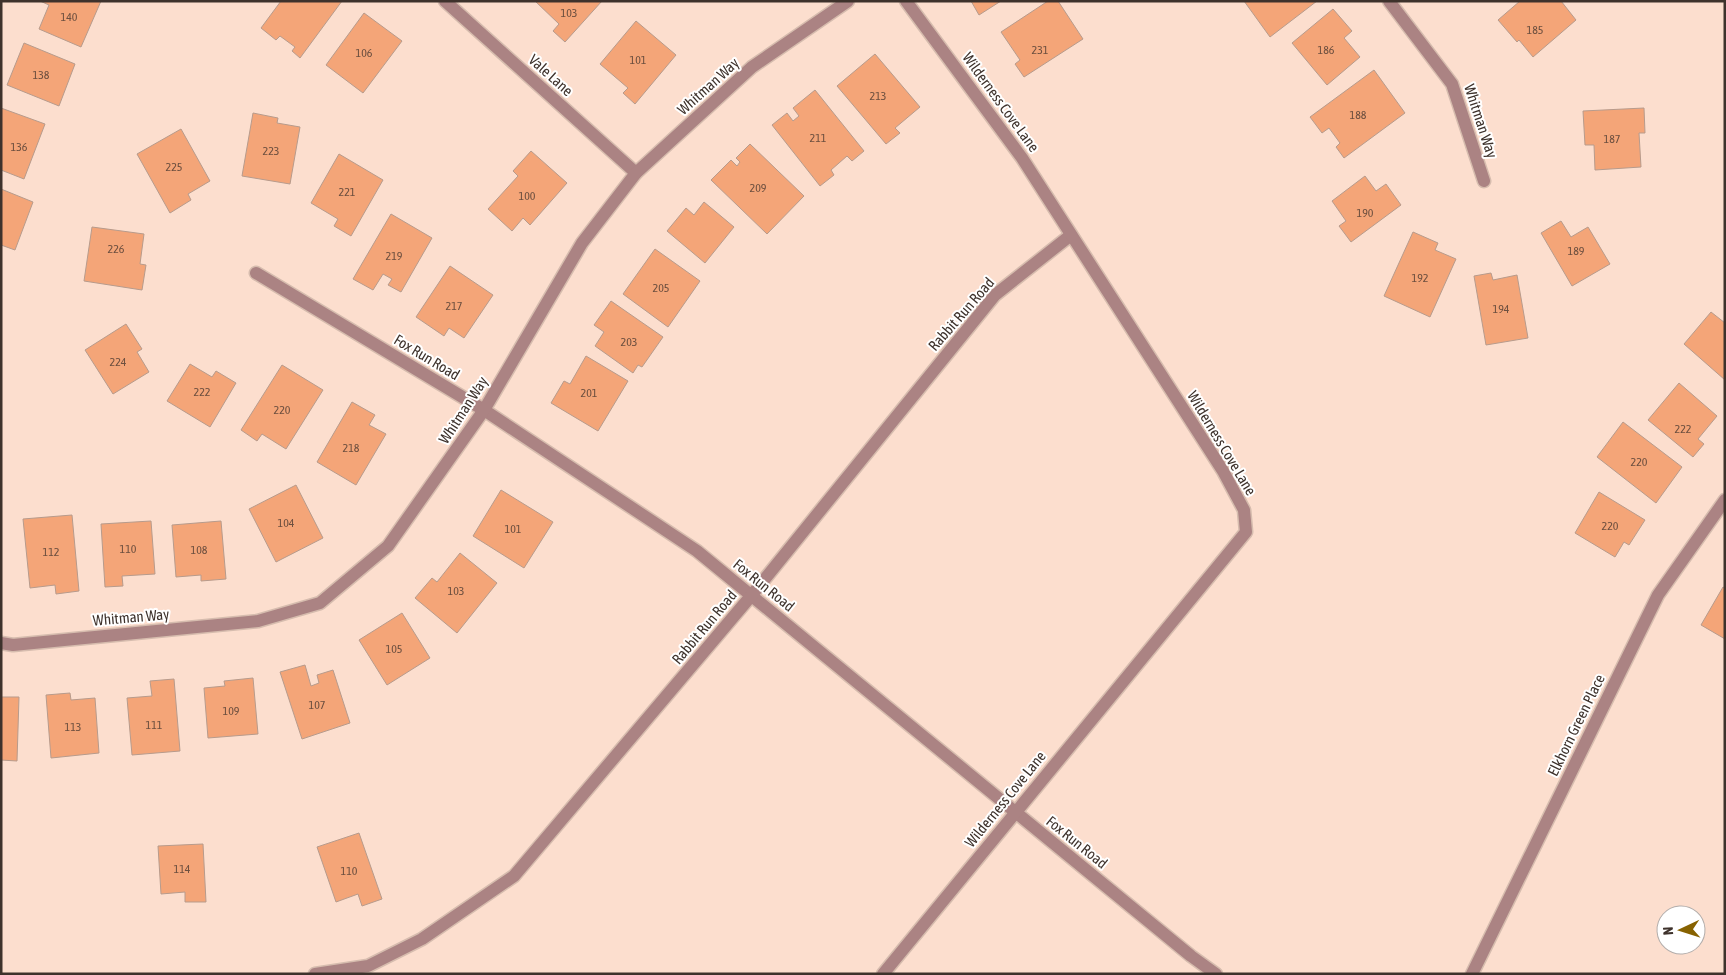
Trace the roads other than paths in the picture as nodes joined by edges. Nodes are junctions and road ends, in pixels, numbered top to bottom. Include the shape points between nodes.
1 (445, 1) edge
2 (848, 1) edge
3 (906, 1) edge
4 (1389, 1) edge
5 (636, 172) junction
6 (1484, 181) dead end
7 (1071, 235) junction
8 (256, 273) dead end
9 (484, 410) junction
10 (1725, 500) edge
11 (751, 596) junction
12 (1, 643) edge
13 (1015, 812) junction
14 (314, 974) edge
15 (883, 974) edge
16 (1216, 974) edge
17 (1472, 974) edge

1 - 5 street, Vale Lane
2 - 5 street, Whitman Way via 752,67
3 - 7 street, Wilderness Cove Lane via 1022,158
4 - 6 street, Whitman Way via 1452,84
5 - 9 street, Whitman Way via 582,244
7 - 11 street, Rabbit Run Road via 996,295
7 - 13 street, Wilderness Cove Lane via 1222,471 1244,510 1246,532
8 - 9 street, Fox Run Road
9 - 11 street, Fox Run Road via 697,552
9 - 12 street, Whitman Way via 388,546 320,603 258,621 13,645
10 - 17 street, Elkhorn Green Place via 1658,595
11 - 13 street, Fox Run Road
11 - 14 street, Rabbit Run Road via 514,876 422,939 368,966
13 - 15 street, Wilderness Cove Lane
13 - 16 street, Fox Run Road

